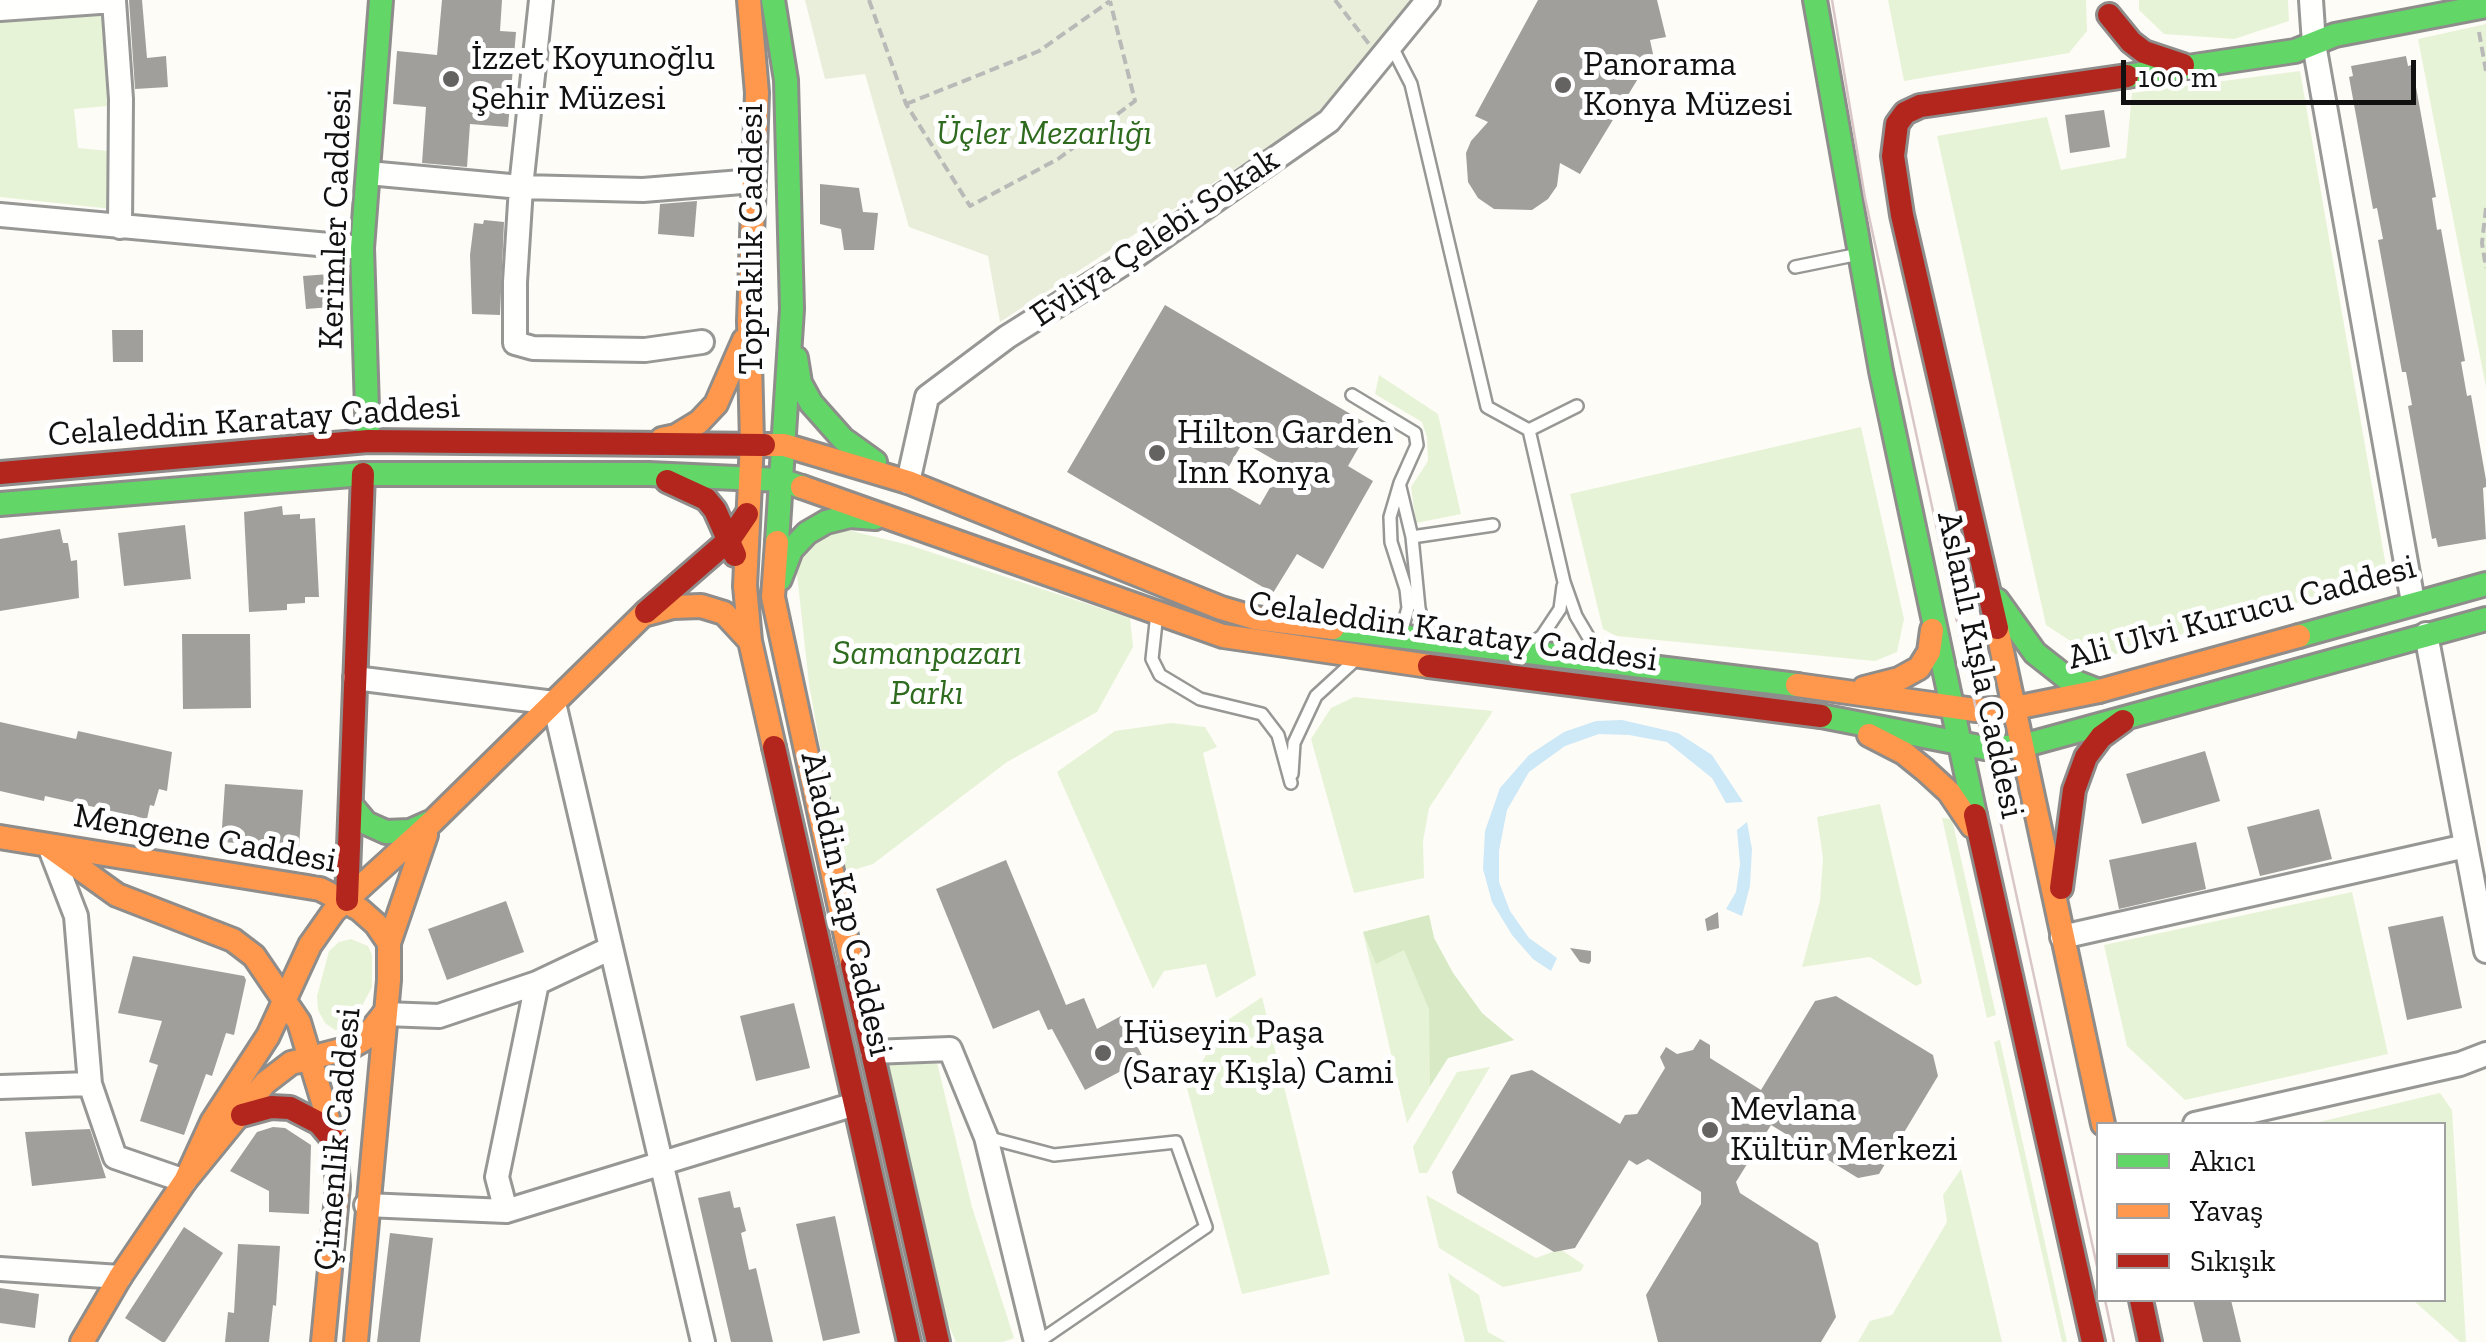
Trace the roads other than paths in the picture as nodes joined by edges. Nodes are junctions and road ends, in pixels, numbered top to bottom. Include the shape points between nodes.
1 (381, 0) edge
2 (541, 0) edge
3 (749, 0) edge
4 (773, 0) edge
5 (1428, 0) edge
6 (1815, 0) edge
7 (2311, 0) edge
8 (2480, 7) edge
9 (2109, 8) edge
10 (0, 10) edge
11 (2314, 44) junction
12 (1385, 52) junction
13 (2188, 66) junction
14 (2074, 82) junction
15 (368, 172) junction
16 (754, 180) junction
17 (521, 187) junction
18 (0, 215) edge
19 (120, 227) junction
20 (362, 248) junction
21 (1859, 254) junction
22 (1795, 268) dead end
23 (792, 309) junction
24 (749, 321) junction
25 (702, 342) dead end
26 (1352, 395) dead end
27 (1577, 406) dead end
28 (1529, 430) junction
29 (368, 441) junction
30 (651, 442) junction
31 (752, 442) junction
32 (784, 444) junction
33 (0, 472) edge
34 (363, 474) junction
35 (649, 474) junction
36 (748, 477) junction
37 (780, 480) junction
38 (908, 482) junction
39 (1400, 483) junction
40 (0, 504) edge
41 (747, 514) junction
42 (905, 521) junction
43 (1493, 525) dead end
44 (1412, 536) junction
45 (730, 540) junction
46 (1982, 575) junction
47 (1564, 582) junction
48 (2486, 584) edge
49 (745, 586) junction
50 (773, 597) junction
51 (2413, 602) junction
52 (1158, 613) junction
53 (642, 615) junction
54 (2486, 619) edge
55 (1934, 620) junction
56 (2426, 634) junction
57 (1400, 637) junction
58 (750, 641) junction
59 (1442, 642) junction
60 (1518, 652) junction
61 (1359, 657) junction
62 (1605, 662) junction
63 (355, 678) junction
64 (2099, 691) junction
65 (1849, 692) junction
66 (554, 703) junction
67 (1950, 708) junction
68 (2015, 708) junction
69 (2135, 712) junction
70 (1803, 713) junction
71 (1960, 742) junction
72 (2022, 746) junction
73 (352, 805) junction
74 (432, 822) junction
75 (0, 837) edge
76 (2466, 846) junction
77 (1982, 847) junction
78 (50, 848) junction
79 (347, 900) junction
80 (2057, 912) junction
81 (2062, 937) junction
82 (389, 943) junction
83 (609, 950) junction
84 (2486, 951) edge
85 (537, 984) junction
86 (286, 1000) junction
87 (384, 1014) junction
88 (872, 1052) junction
89 (2486, 1054) edge
90 (312, 1058) junction
91 (90, 1084) junction
92 (0, 1087) edge
93 (855, 1104) junction
94 (242, 1115) junction
95 (2102, 1122) edge
96 (2204, 1122) edge
97 (986, 1137) junction
98 (335, 1142) junction
99 (660, 1164) junction
100 (185, 1181) junction
101 (366, 1205) junction
102 (506, 1210) junction
103 (0, 1269) edge
104 (120, 1277) junction
105 (2141, 1302) edge
106 (82, 1342) edge
107 (323, 1342) edge
108 (356, 1342) edge
109 (703, 1342) edge
110 (909, 1342) edge
111 (938, 1342) edge
112 (1037, 1342) edge
113 (2093, 1342) edge
114 (2150, 1342) edge

1 - 15 main road, Kerimler Caddesi
2 - 17 street
3 - 16 main road, Topraklık Caddesi via 757,93
4 - 23 main road, Topraklık Caddesi via 786,80
5 - 12 street, Evliya Çelebi Sokak
6 - 21 main road, Aslanlı Kışla Caddesi
7 - 11 street
8 - 11 main road
9 - 13 main road via 2144,52
9 - 14 main road via 2101,56
10 - 19 street via 114,1 122,99
11 - 13 main road
11 - 51 street
12 - 28 lane via 1411,84 1487,407
12 - 38 street, Evliya Çelebi Sokak via 1330,121 926,397
13 - 14 main road
14 - 46 main road, Aslanlı Kışla Caddesi via 1920,106 1905,114 1893,138 1897,184
15 - 17 street
15 - 20 main road, Kerimler Caddesi
16 - 17 street via 643,190
16 - 24 main road, Topraklık Caddesi
17 - 25 street via 516,344 645,350
18 - 19 street
19 - 20 street
20 - 29 main road, Kerimler Caddesi
21 - 22 lane
21 - 55 main road, Aslanlı Kışla Caddesi
23 - 32 main road, Topraklık Caddesi
23 - 38 main road via 800,383 811,403 843,440
24 - 30 main road via 716,404 676,436
24 - 31 main road, Topraklık Caddesi
26 - 39 lane via 1415,434 1417,445
27 - 28 lane
28 - 47 lane
29 - 30 main road, Celaleddin Karatay Caddesi
29 - 33 main road, Celaleddin Karatay Caddesi
30 - 31 main road, Celaleddin Karatay Caddesi
31 - 32 main road, Celaleddin Karatay Caddesi
31 - 36 main road, Topraklık Caddesi
32 - 37 main road, Topraklık Caddesi
32 - 38 main road, Celaleddin Karatay Caddesi
34 - 35 main road, Celaleddin Karatay Caddesi
34 - 40 main road, Celaleddin Karatay Caddesi
34 - 63 main road
35 - 36 main road, Celaleddin Karatay Caddesi
35 - 45 main road via 706,499
36 - 37 main road, Celaleddin Karatay Caddesi
36 - 41 main road, Aladdin Kap Caddesi
37 - 42 main road, Celaleddin Karatay Caddesi
37 - 50 main road, Aladdin Kap Caddesi
38 - 57 main road, Celaleddin Karatay Caddesi via 1220,608
39 - 44 lane
39 - 57 lane via 1390,517 1408,608
41 - 45 main road
41 - 49 main road, Aladdin Kap Caddesi
42 - 50 main road via 850,516 826,522 791,550
42 - 52 main road, Celaleddin Karatay Caddesi
43 - 44 lane
44 - 59 lane via 1423,624
45 - 49 main road
45 - 53 main road
46 - 64 main road via 2035,653 2068,680
46 - 68 main road, Aslanlı Kışla Caddesi
47 - 60 lane via 1560,609 1542,636
47 - 62 lane via 1588,641
48 - 51 main road, Ali Ulvi Kurucu Caddesi
49 - 58 main road, Aladdin Kap Caddesi
50 - 88 main road, Aladdin Kap Caddesi
51 - 64 main road, Ali Ulvi Kurucu Caddesi
52 - 61 main road, Celaleddin Karatay Caddesi via 1223,636
52 - 61 lane via 1152,659 1160,675 1200,699 1262,714 1278,735 1291,783 1294,743 1316,696
53 - 58 main road via 701,606 724,613
53 - 66 main road
54 - 56 main road, Ali Ulvi Kurucu Caddesi
55 - 65 main road via 1920,668
55 - 67 main road, Aslanlı Kışla Caddesi
56 - 69 main road, Ali Ulvi Kurucu Caddesi
56 - 76 street
57 - 59 main road, Celaleddin Karatay Caddesi
58 - 93 main road, Aladdin Kap Caddesi
59 - 60 main road, Celaleddin Karatay Caddesi
60 - 62 main road, Celaleddin Karatay Caddesi
61 - 70 main road, Celaleddin Karatay Caddesi
62 - 65 main road, Celaleddin Karatay Caddesi
63 - 66 street
63 - 73 main road
64 - 68 main road, Ali Ulvi Kurucu Caddesi
65 - 67 main road, Celaleddin Karatay Caddesi
66 - 74 main road
66 - 83 street
67 - 68 main road, Ali Ulvi Kurucu Caddesi
67 - 71 main road, Aslanlı Kışla Caddesi
68 - 72 main road, Aslanlı Kışla Caddesi
69 - 72 main road, Ali Ulvi Kurucu Caddesi
69 - 80 main road via 2086,757 2074,790
70 - 71 main road, Celaleddin Karatay Caddesi
70 - 77 main road via 1904,752 1963,809
71 - 72 main road, Ali Ulvi Kurucu Caddesi
71 - 77 main road, Aslanlı Kışla Caddesi
72 - 80 main road, Aslanlı Kışla Caddesi
73 - 74 main road via 366,823 386,832
73 - 79 main road
74 - 79 main road
74 - 82 main road
75 - 78 main road, Mengene Caddesi
76 - 81 street
76 - 84 street
77 - 113 main road, Aslanlı Kışla Caddesi
78 - 79 main road, Mengene Caddesi via 293,883
78 - 86 main road, Mengene Caddesi via 118,895 232,940 254,956
78 - 91 street via 76,916
79 - 82 main road, Mengene Caddesi
79 - 86 main road via 315,936
80 - 81 main road, Aslanlı Kışla Caddesi
81 - 95 main road, Aslanlı Kışla Caddesi
82 - 87 main road, Çimenlik Caddesi
83 - 85 street
83 - 99 street
85 - 87 street via 439,1016
85 - 102 street via 497,1177
86 - 90 main road, Çimenlik Caddesi
86 - 100 main road via 212,1122
87 - 90 main road via 363,1040
87 - 101 main road, Çimenlik Caddesi
88 - 97 street via 950,1050
88 - 111 main road, Aladdin Kap Caddesi
89 - 96 street
90 - 94 main road via 280,1070
90 - 98 main road, Çimenlik Caddesi
91 - 92 street
91 - 100 street via 115,1157
93 - 99 street
93 - 110 main road, Aladdin Kap Caddesi
94 - 98 main road via 290,1108 319,1122
94 - 100 main road
97 - 112 street
97 - 112 lane via 1054,1155 1176,1142 1206,1227
98 - 107 main road, Çimenlik Caddesi via 338,1186
99 - 102 street
99 - 109 street
100 - 104 main road
101 - 102 street
101 - 108 main road, Çimenlik Caddesi
103 - 104 street
104 - 106 main road
105 - 114 main road

